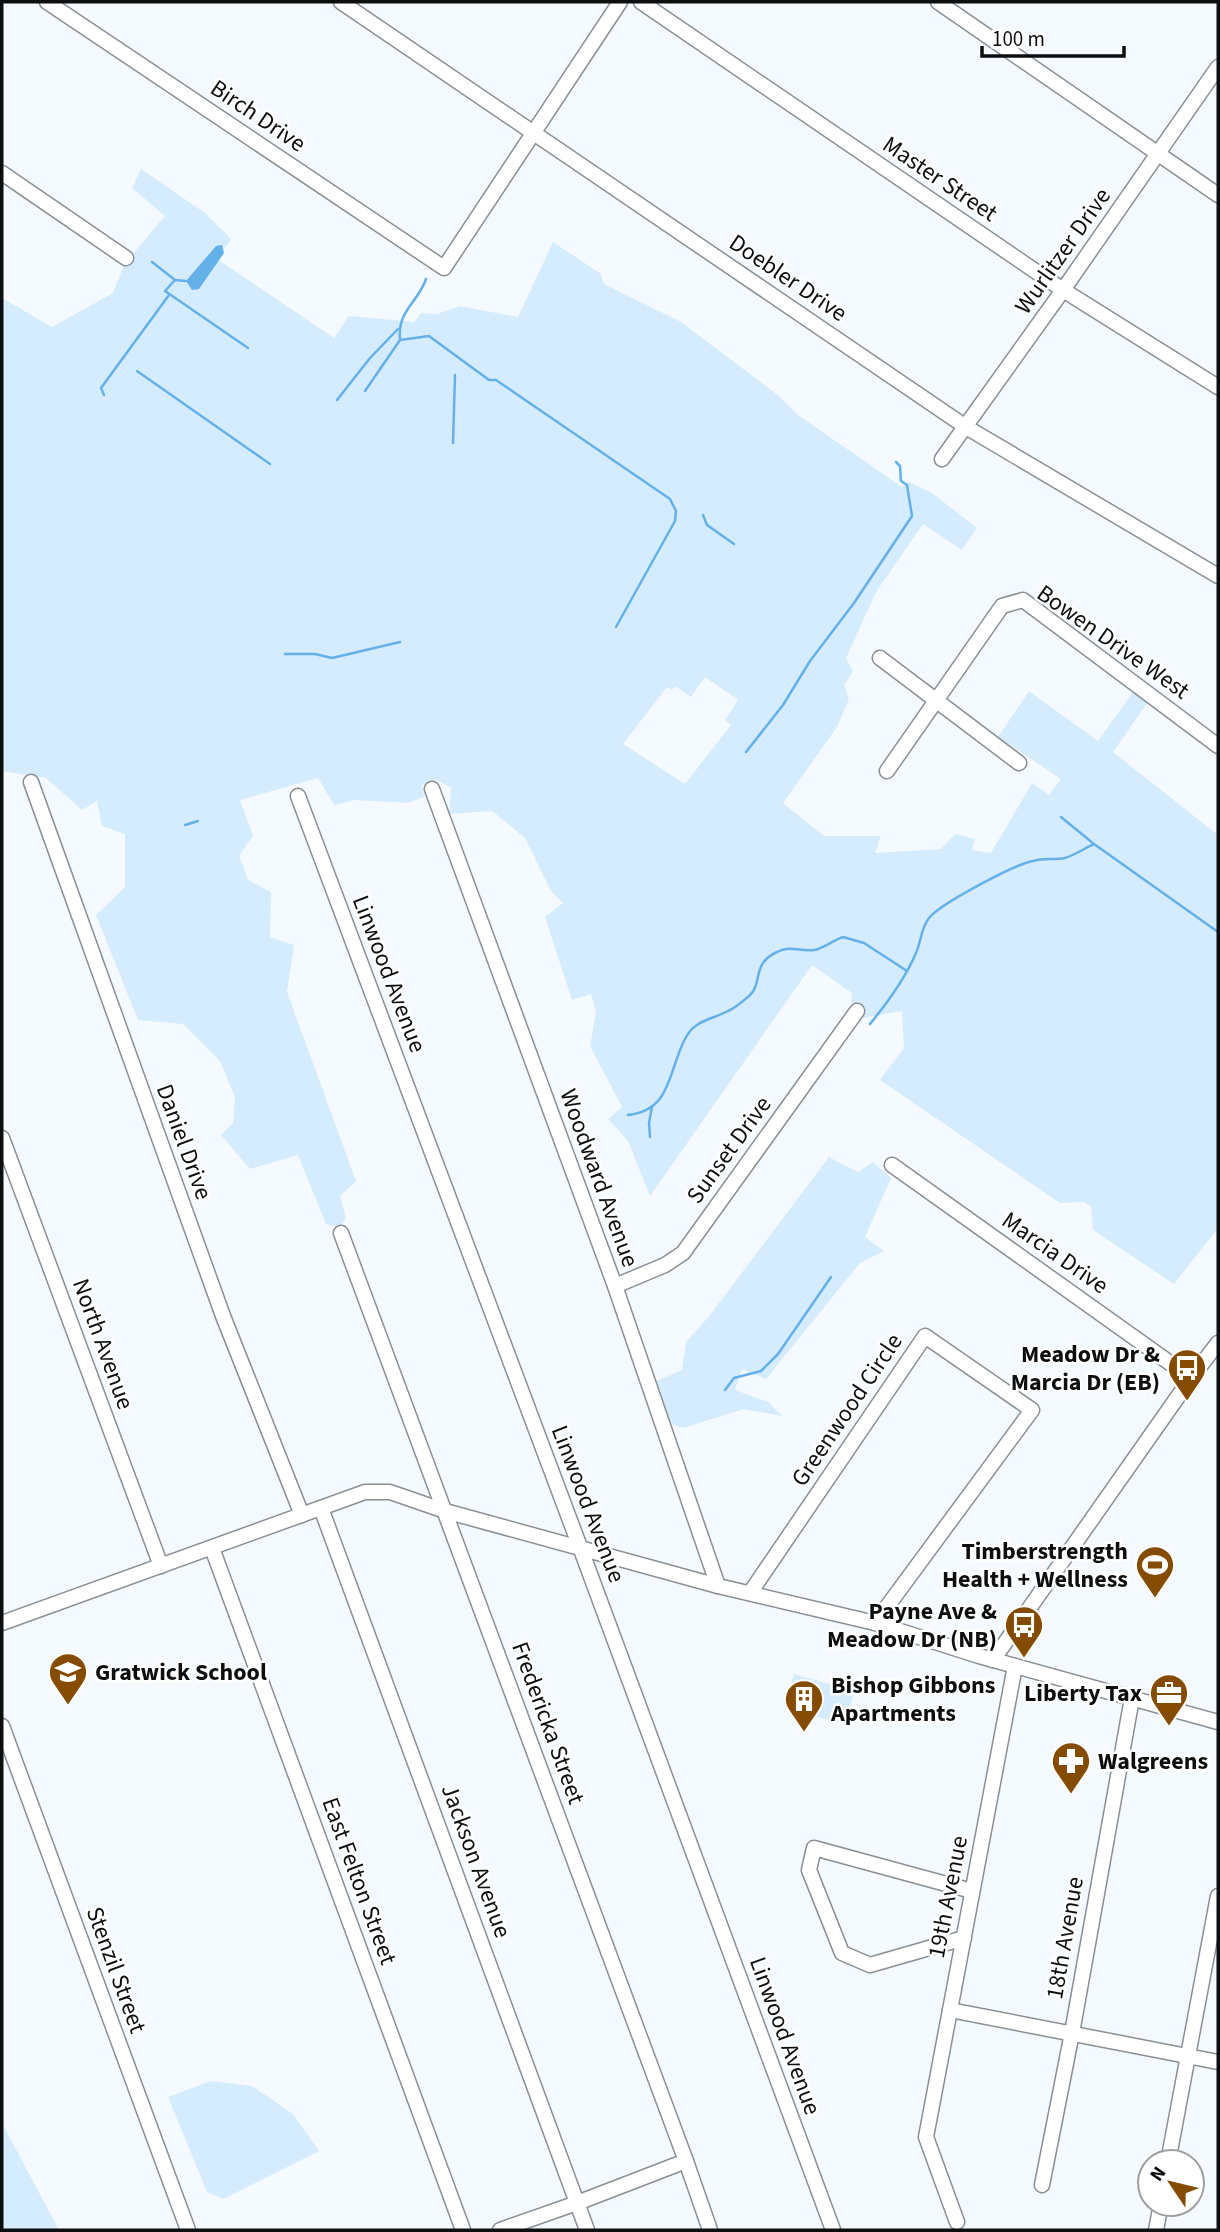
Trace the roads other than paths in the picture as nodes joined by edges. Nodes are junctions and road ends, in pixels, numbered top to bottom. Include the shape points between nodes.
1 (47, 2) edge
2 (341, 2) edge
3 (620, 2) edge
4 (641, 2) edge
5 (938, 2) edge
6 (1218, 67) edge
7 (534, 131) junction
8 (1158, 154) junction
9 (2, 173) edge
10 (1218, 195) edge
11 (126, 258) dead end
12 (1063, 290) junction
13 (1218, 387) edge
14 (966, 427) junction
15 (942, 459) dead end
16 (1218, 576) edge
17 (880, 658) dead end
18 (937, 700) junction
19 (1218, 746) edge
20 (1019, 763) dead end
21 (887, 771) dead end
22 (31, 782) dead end
23 (432, 789) dead end
24 (298, 796) dead end
25 (857, 1011) dead end
26 (2, 1139) edge
27 (892, 1165) dead end
28 (341, 1233) dead end
29 (615, 1286) junction
30 (1218, 1343) edge
31 (1191, 1378) junction
32 (321, 1508) junction
33 (445, 1511) junction
34 (302, 1515) junction
35 (580, 1547) junction
36 (212, 1548) junction
37 (161, 1566) junction
38 (718, 1586) junction
39 (750, 1593) junction
40 (2, 1623) edge
41 (875, 1623) junction
42 (993, 1660) junction
43 (1015, 1666) junction
44 (1132, 1698) junction
45 (1218, 1722) edge
46 (2, 1727) edge
47 (972, 1891) junction
48 (1218, 1896) edge
49 (964, 1938) junction
50 (950, 2010) junction
51 (1072, 2033) junction
52 (1188, 2056) junction
53 (1218, 2062) edge
54 (1171, 2148) edge
55 (686, 2161) junction
56 (1042, 2185) dead end
57 (577, 2203) junction
58 (957, 2222) dead end
59 (188, 2230) edge
60 (463, 2230) edge
61 (500, 2230) edge
62 (587, 2230) edge
63 (710, 2230) edge
64 (833, 2230) edge

1 - 7 street, Birch Drive via 444,268
2 - 7 street, Doebler Drive
3 - 7 street
4 - 12 street, Master Street
5 - 8 street
6 - 8 street, Wurlitzer Drive
7 - 14 street, Doebler Drive
8 - 10 street
8 - 12 street, Wurlitzer Drive
9 - 11 street
12 - 13 street, Master Street
12 - 14 street, Wurlitzer Drive
14 - 15 street, Wurlitzer Drive
14 - 16 street, Doebler Drive
17 - 18 street
18 - 19 street, Bowen Drive West via 1002,606 1023,600
18 - 20 street
18 - 21 street
22 - 34 street, Daniel Drive via 223,1316
23 - 29 street, Woodward Avenue
24 - 35 street, Linwood Avenue
25 - 29 street, Sunset Drive via 683,1252 665,1265
26 - 37 street, North Avenue
27 - 31 street, Marcia Drive
28 - 33 street, Fredericka Street
29 - 38 street, Woodward Avenue
30 - 31 street
31 - 42 street
32 - 33 street via 365,1492 390,1492
32 - 34 street
32 - 57 street, Jackson Avenue
33 - 35 street
33 - 55 street, Fredericka Street
34 - 36 street
35 - 38 street
35 - 64 street, Linwood Avenue
36 - 37 street
36 - 60 street, East Felton Street
37 - 40 street
38 - 39 street
39 - 41 street
39 - 41 street, Greenwood Circle via 925,1336 1032,1410
41 - 42 street
42 - 43 street
43 - 44 street
43 - 47 street, 19th Avenue
44 - 45 street
44 - 51 street, 18th Avenue
46 - 59 street, Stenzil Street
47 - 49 street, 19th Avenue
47 - 49 street via 814,1848 809,1870 842,1953 870,1965
48 - 52 street
49 - 50 street, 19th Avenue
50 - 51 street
50 - 58 street, 19th Avenue via 926,2137
51 - 52 street
51 - 56 street, 18th Avenue
52 - 53 street
52 - 54 street
55 - 57 street
55 - 63 street, Fredericka Street
57 - 61 street
57 - 62 street, Jackson Avenue

